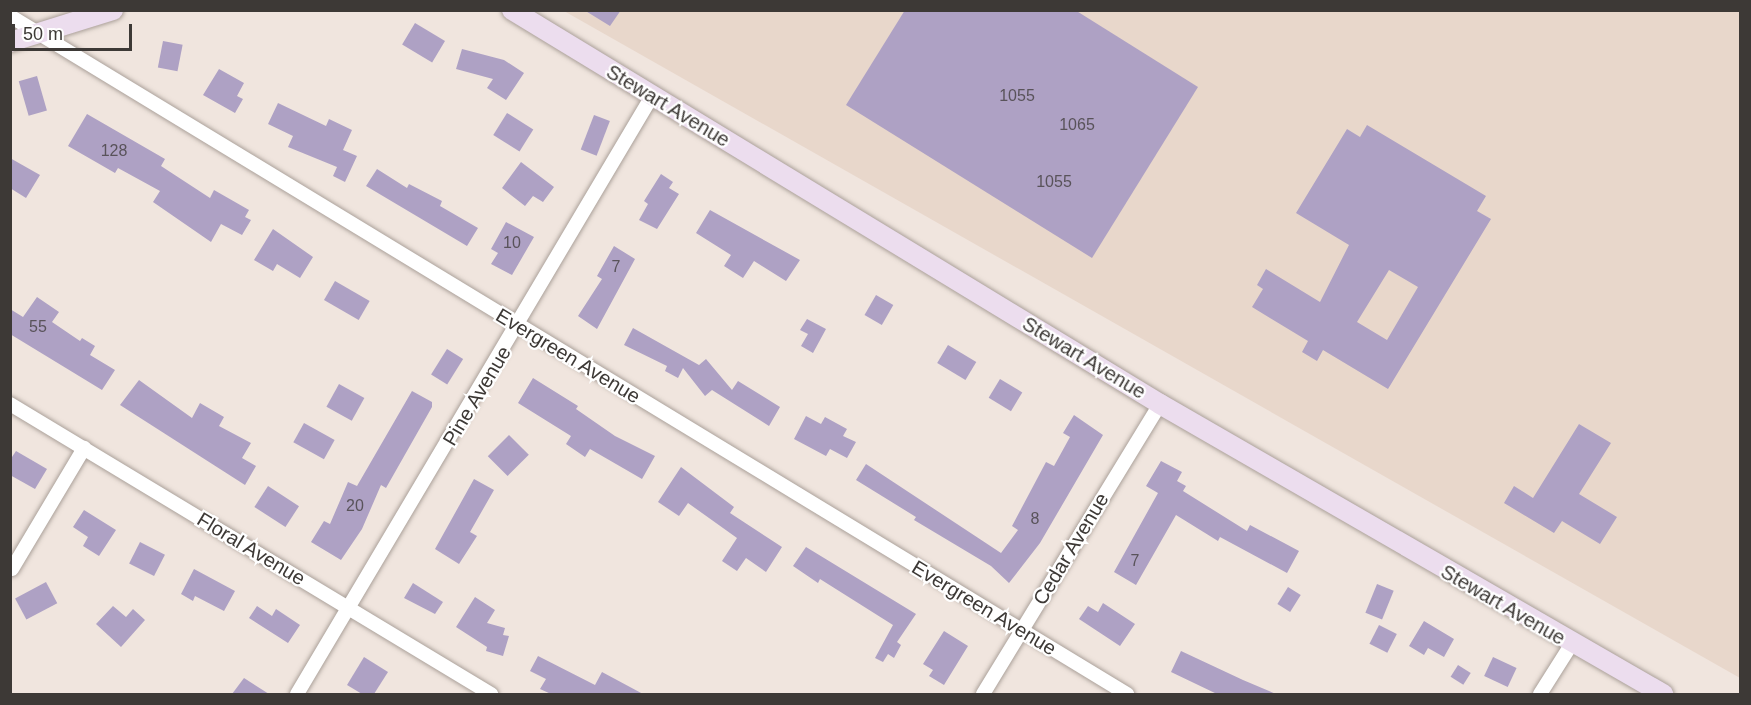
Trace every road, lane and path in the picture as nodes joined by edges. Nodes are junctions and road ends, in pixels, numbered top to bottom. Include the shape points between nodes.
1 (113, 10) edge
2 (512, 10) edge
3 (10, 16) edge
4 (39, 33) junction
5 (10, 42) edge
6 (652, 96) junction
7 (519, 326) junction
8 (10, 404) edge
9 (1160, 404) junction
10 (84, 448) junction
11 (12, 569) dead end
12 (348, 608) junction
13 (1021, 631) junction
14 (1570, 645) junction
15 (297, 694) edge
16 (490, 694) edge
17 (983, 694) edge
18 (1127, 694) edge
19 (1540, 694) edge
20 (1663, 694) edge

1 - 4 main road
2 - 6 main road, Stewart Avenue
3 - 4 street, Evergreen Avenue
4 - 5 main road
4 - 7 street, Evergreen Avenue
6 - 7 street, Pine Avenue
6 - 9 main road, Stewart Avenue
7 - 12 street, Pine Avenue
7 - 13 street, Evergreen Avenue
8 - 10 street, Floral Avenue
9 - 13 street, Cedar Avenue
9 - 14 main road, Stewart Avenue
10 - 11 street
10 - 12 street, Floral Avenue
12 - 15 street, Pine Avenue
12 - 16 street, Floral Avenue
13 - 17 street, Cedar Avenue
13 - 18 street, Evergreen Avenue
14 - 19 street
14 - 20 main road, Stewart Avenue

